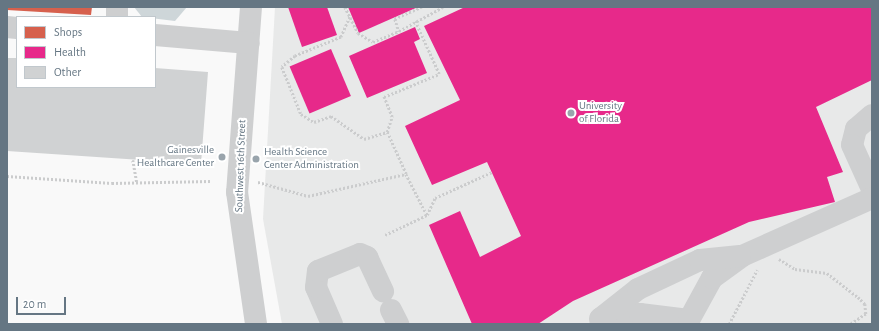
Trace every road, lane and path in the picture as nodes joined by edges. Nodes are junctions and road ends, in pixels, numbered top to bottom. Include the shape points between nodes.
1 (251, 7) edge
2 (345, 7) edge
3 (422, 7) edge
4 (444, 7) edge
5 (350, 17) junction
6 (415, 21) junction
7 (399, 31) junction
8 (156, 35) edge
9 (249, 43) junction
10 (872, 115) edge
11 (387, 132) junction
12 (133, 160) dead end
13 (492, 172) dead end
14 (406, 174) junction
15 (7, 176) edge
16 (211, 181) dead end
17 (137, 182) junction
18 (258, 182) dead end
19 (872, 189) edge
20 (872, 198) edge
21 (427, 214) junction
22 (385, 235) dead end
23 (776, 255) dead end
24 (751, 260) junction
25 (390, 308) edge
26 (596, 321) edge
27 (256, 324) edge
28 (332, 324) edge
29 (729, 324) edge
30 (851, 324) edge

1 - 9 street, Southwest 16th Street
2 - 5 path
3 - 7 path via 395,19
4 - 6 path
5 - 7 path via 358,33 373,42
5 - 11 path via 341,37 295,56 282,67 301,114 314,122 331,116 364,139
6 - 7 path
6 - 11 path via 439,74 384,97 392,117
8 - 9 street
9 - 27 street, Southwest 16th Street via 237,192
10 - 19 street via 856,129 852,145
11 - 14 path
12 - 17 path
13 - 21 path via 435,198
14 - 18 path via 308,196
14 - 21 path
15 - 17 path
16 - 17 path
20 - 24 street
21 - 22 path
23 - 30 path via 795,269 827,273 865,304 866,314
24 - 26 street via 700,260 638,289
24 - 26 street via 712,278 689,320 640,314
24 - 29 path
25 - 28 street via 367,257 360,254 318,271 316,287

